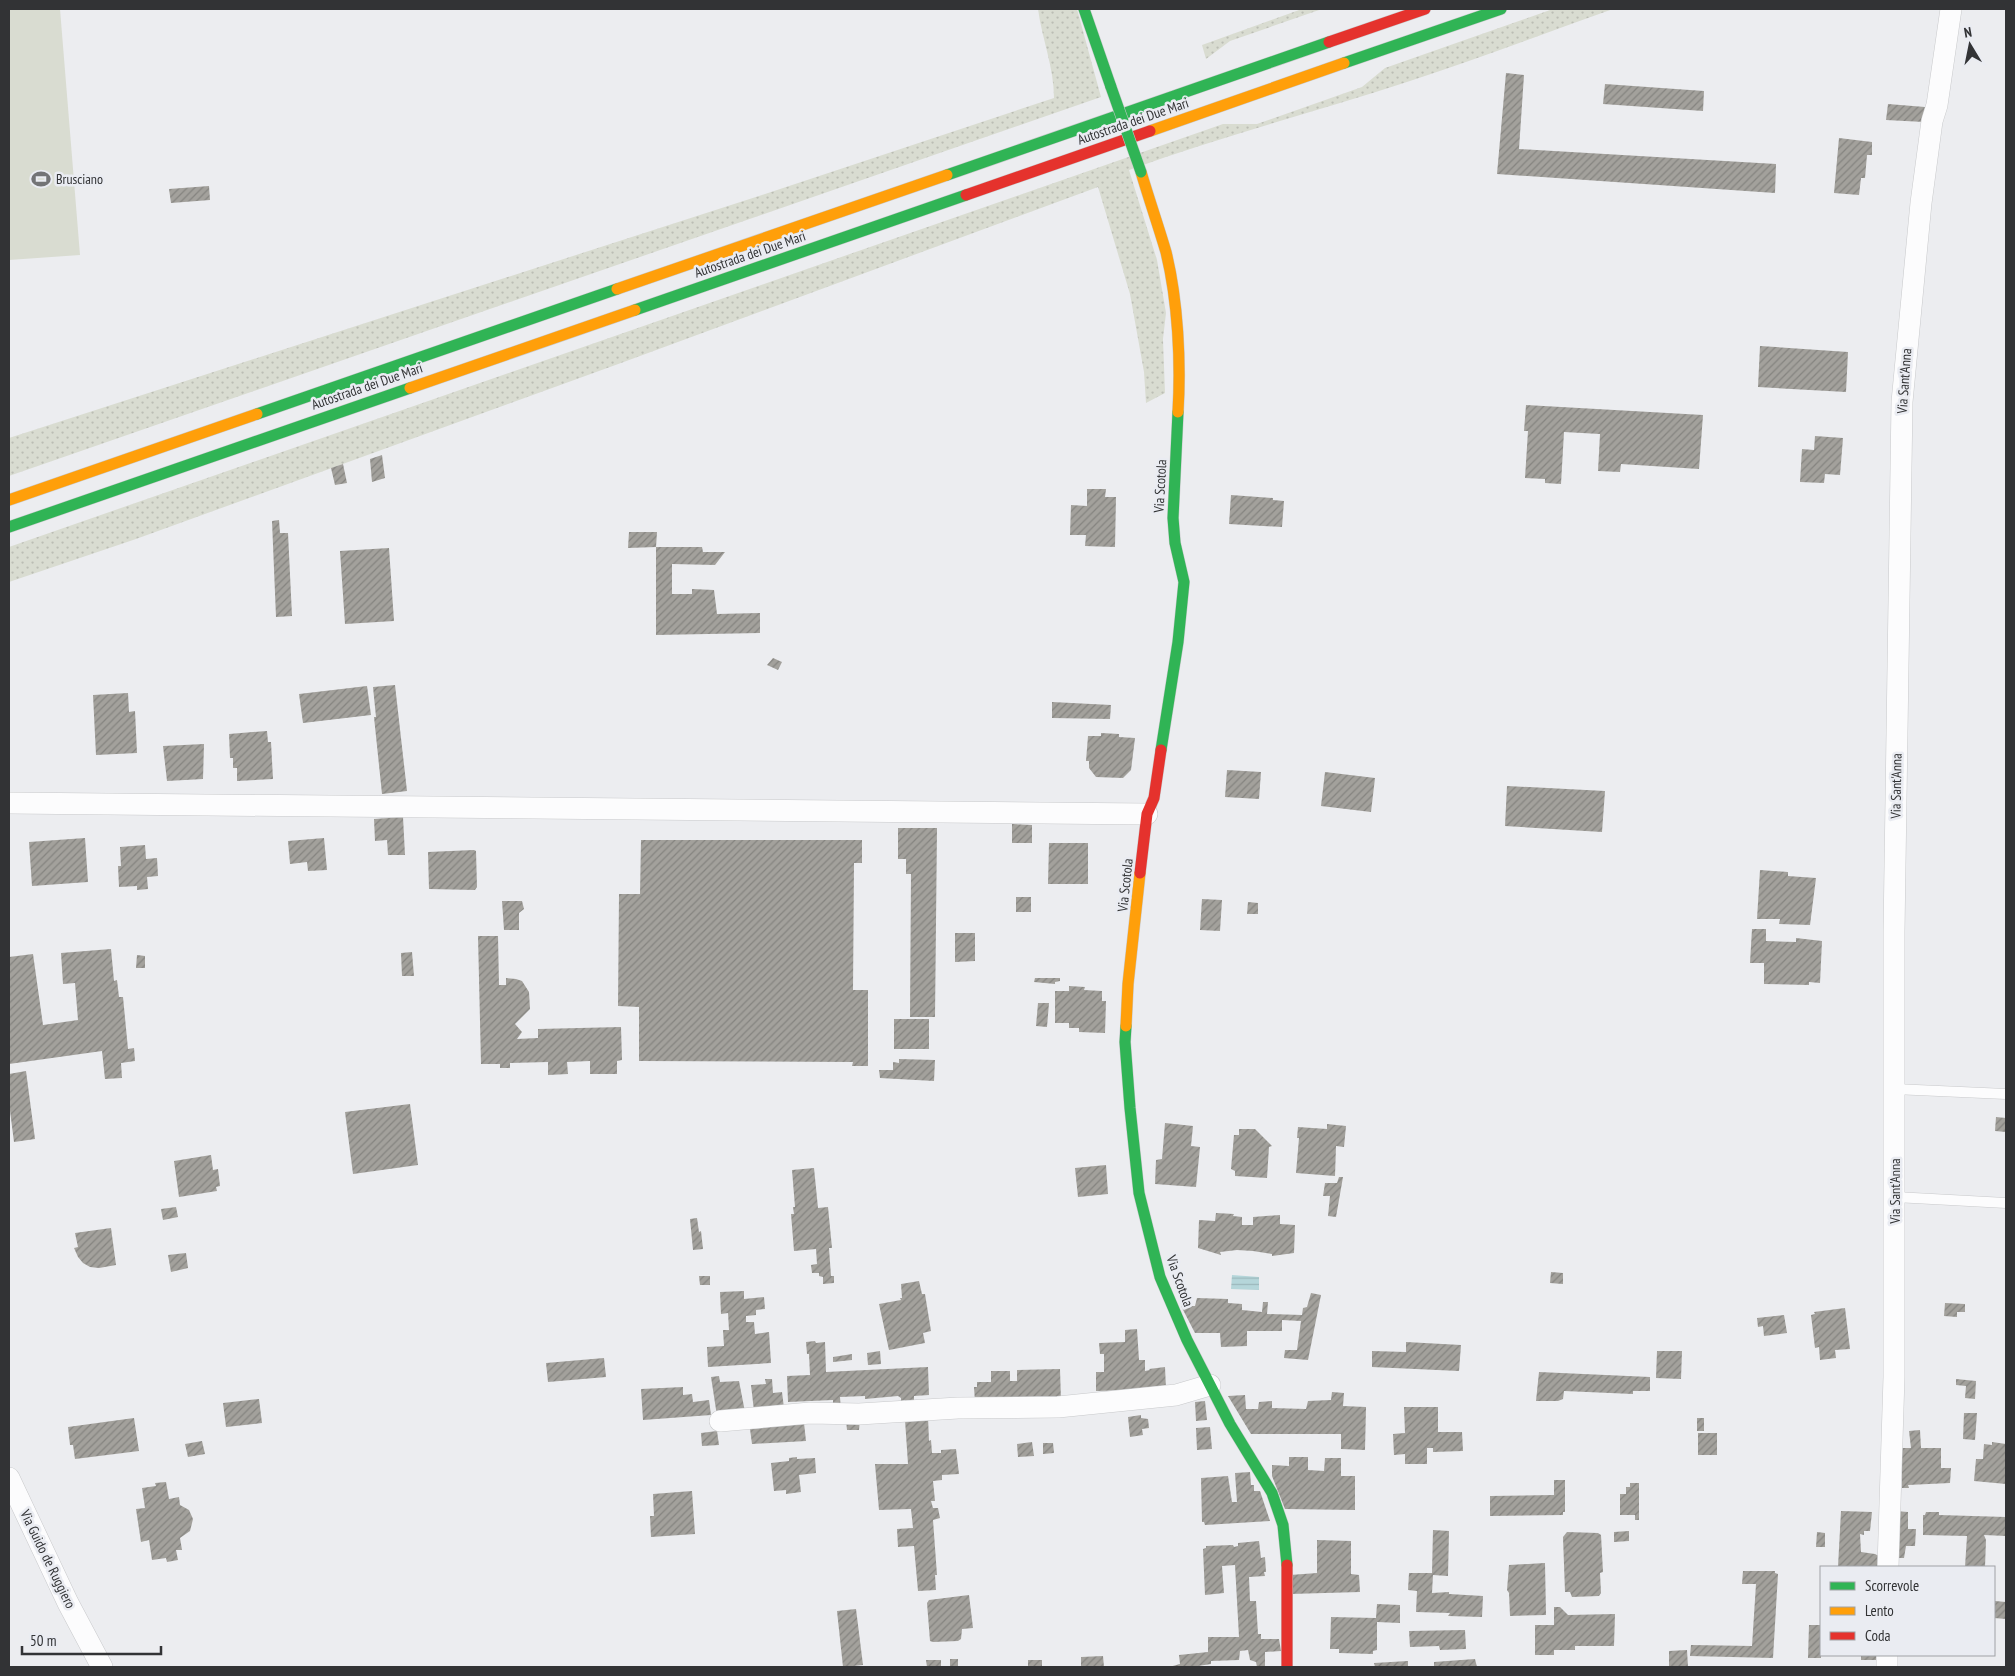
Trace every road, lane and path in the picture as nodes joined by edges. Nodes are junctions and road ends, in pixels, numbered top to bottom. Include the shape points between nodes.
1 (1084, 9) edge
2 (1426, 9) edge
3 (1501, 9) edge
4 (1951, 9) edge
5 (9, 500) edge
6 (9, 527) edge
7 (9, 803) edge
8 (1147, 814) junction
9 (1894, 1089) junction
10 (2006, 1094) edge
11 (1895, 1198) junction
12 (2006, 1203) edge
13 (1210, 1385) junction
14 (720, 1421) dead end
15 (9, 1478) edge
16 (1888, 1566) edge
17 (102, 1667) edge
18 (1287, 1667) edge

1 - 8 main road, Via Scotola, bridge via 1166,254 1176,316 1180,380 1173,518 1184,582 1154,798
2 - 5 main road, Autostrada dei Due Mari
3 - 6 main road, Autostrada dei Due Mari
4 - 9 street, Via Sant'Anna via 1922,194 1902,402
7 - 8 street
8 - 13 main road, Via Scotola via 1125,1042 1139,1193 1160,1277
9 - 10 lane
9 - 11 street, Via Sant'Anna
11 - 12 lane
11 - 16 street, Via Sant'Anna via 1894,1416
13 - 14 street via 1176,1396 1058,1407 958,1408 859,1414 810,1412
13 - 18 main road, Via Scotola via 1272,1494 1283,1525 1287,1552
15 - 17 street, Via Guido de Ruggiero

